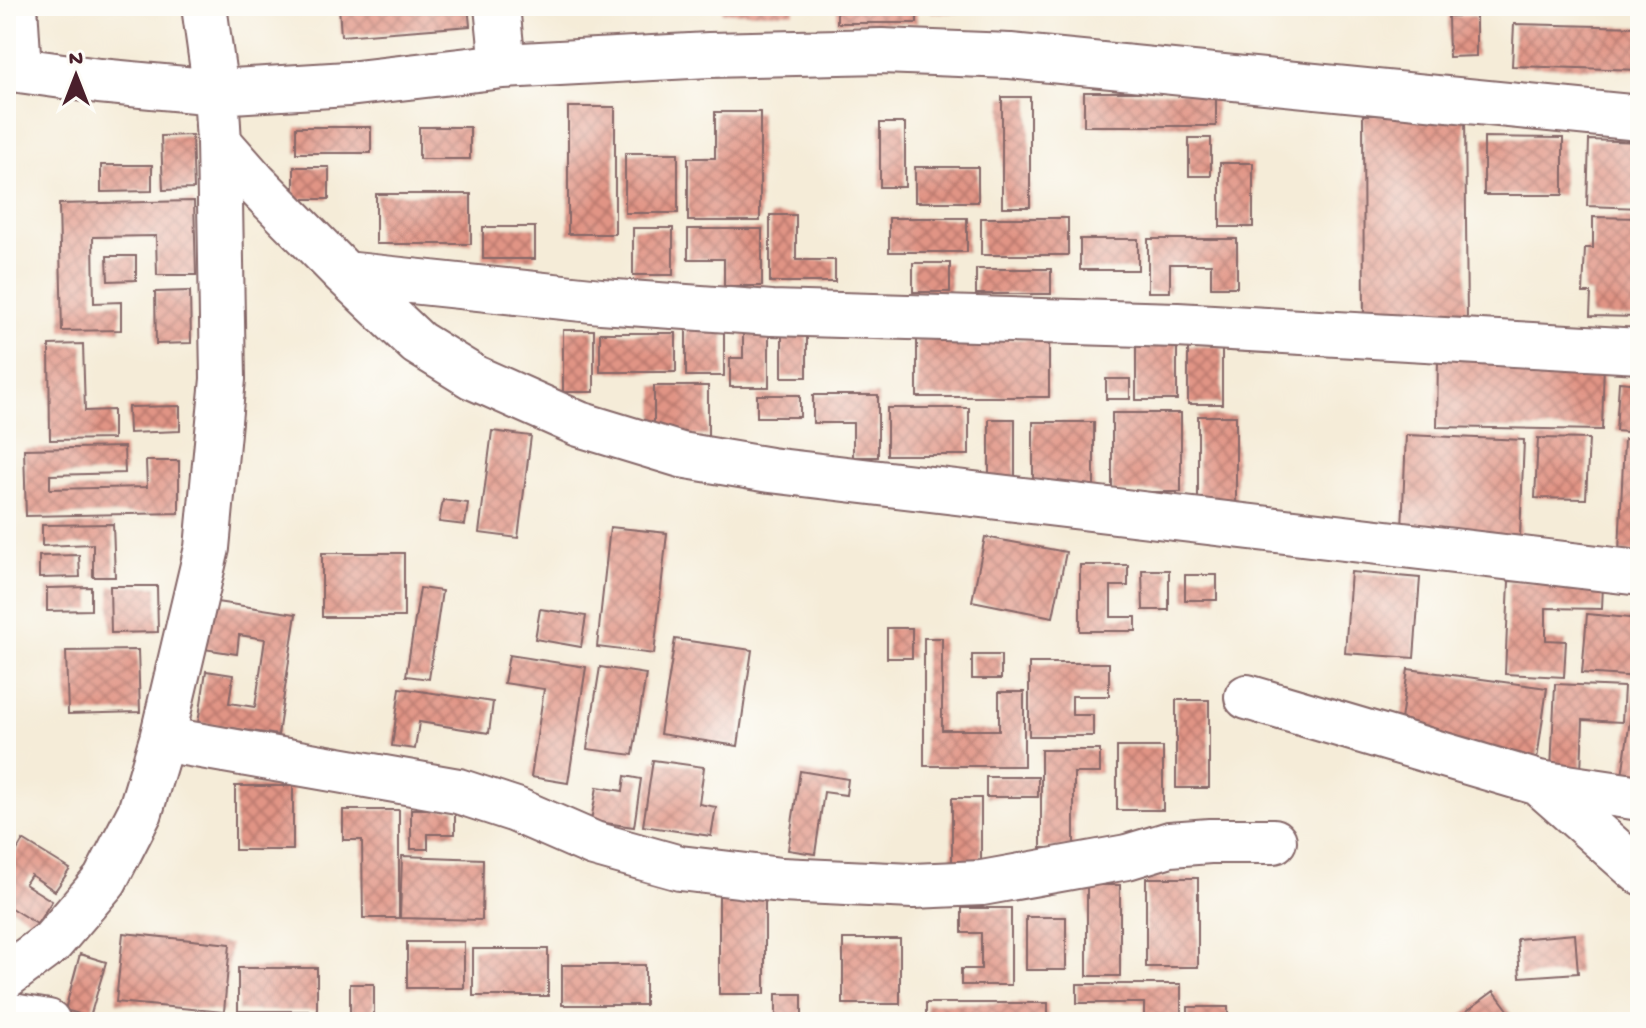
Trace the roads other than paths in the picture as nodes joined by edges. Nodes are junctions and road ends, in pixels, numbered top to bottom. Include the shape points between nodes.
1 (15, 6) edge
2 (204, 6) edge
3 (497, 6) edge
4 (503, 66) junction
5 (13, 68) edge
6 (216, 92) junction
7 (1640, 118) edge
8 (219, 142) junction
9 (345, 274) junction
10 (1640, 351) edge
11 (1640, 573) edge
12 (1247, 697) dead end
13 (162, 739) junction
14 (1539, 783) junction
15 (1640, 798) edge
16 (1274, 841) dead end
17 (1640, 872) edge
18 (6, 976) edge
19 (6, 1015) edge
20 (48, 1022) edge

1 - 5 street
2 - 6 street
3 - 4 street
4 - 6 street
4 - 7 street via 882,51 994,55
5 - 6 street
6 - 8 street
8 - 9 street
8 - 13 street via 223,379 207,548
9 - 10 street via 772,313 1177,325
9 - 11 street via 418,343 473,377 579,424 681,455 786,472
12 - 14 street
13 - 16 street via 458,791 594,844 680,868 781,880 913,886 982,883 1170,844
13 - 18 street via 140,812 105,880 52,942
14 - 15 street
14 - 17 street
19 - 20 street

